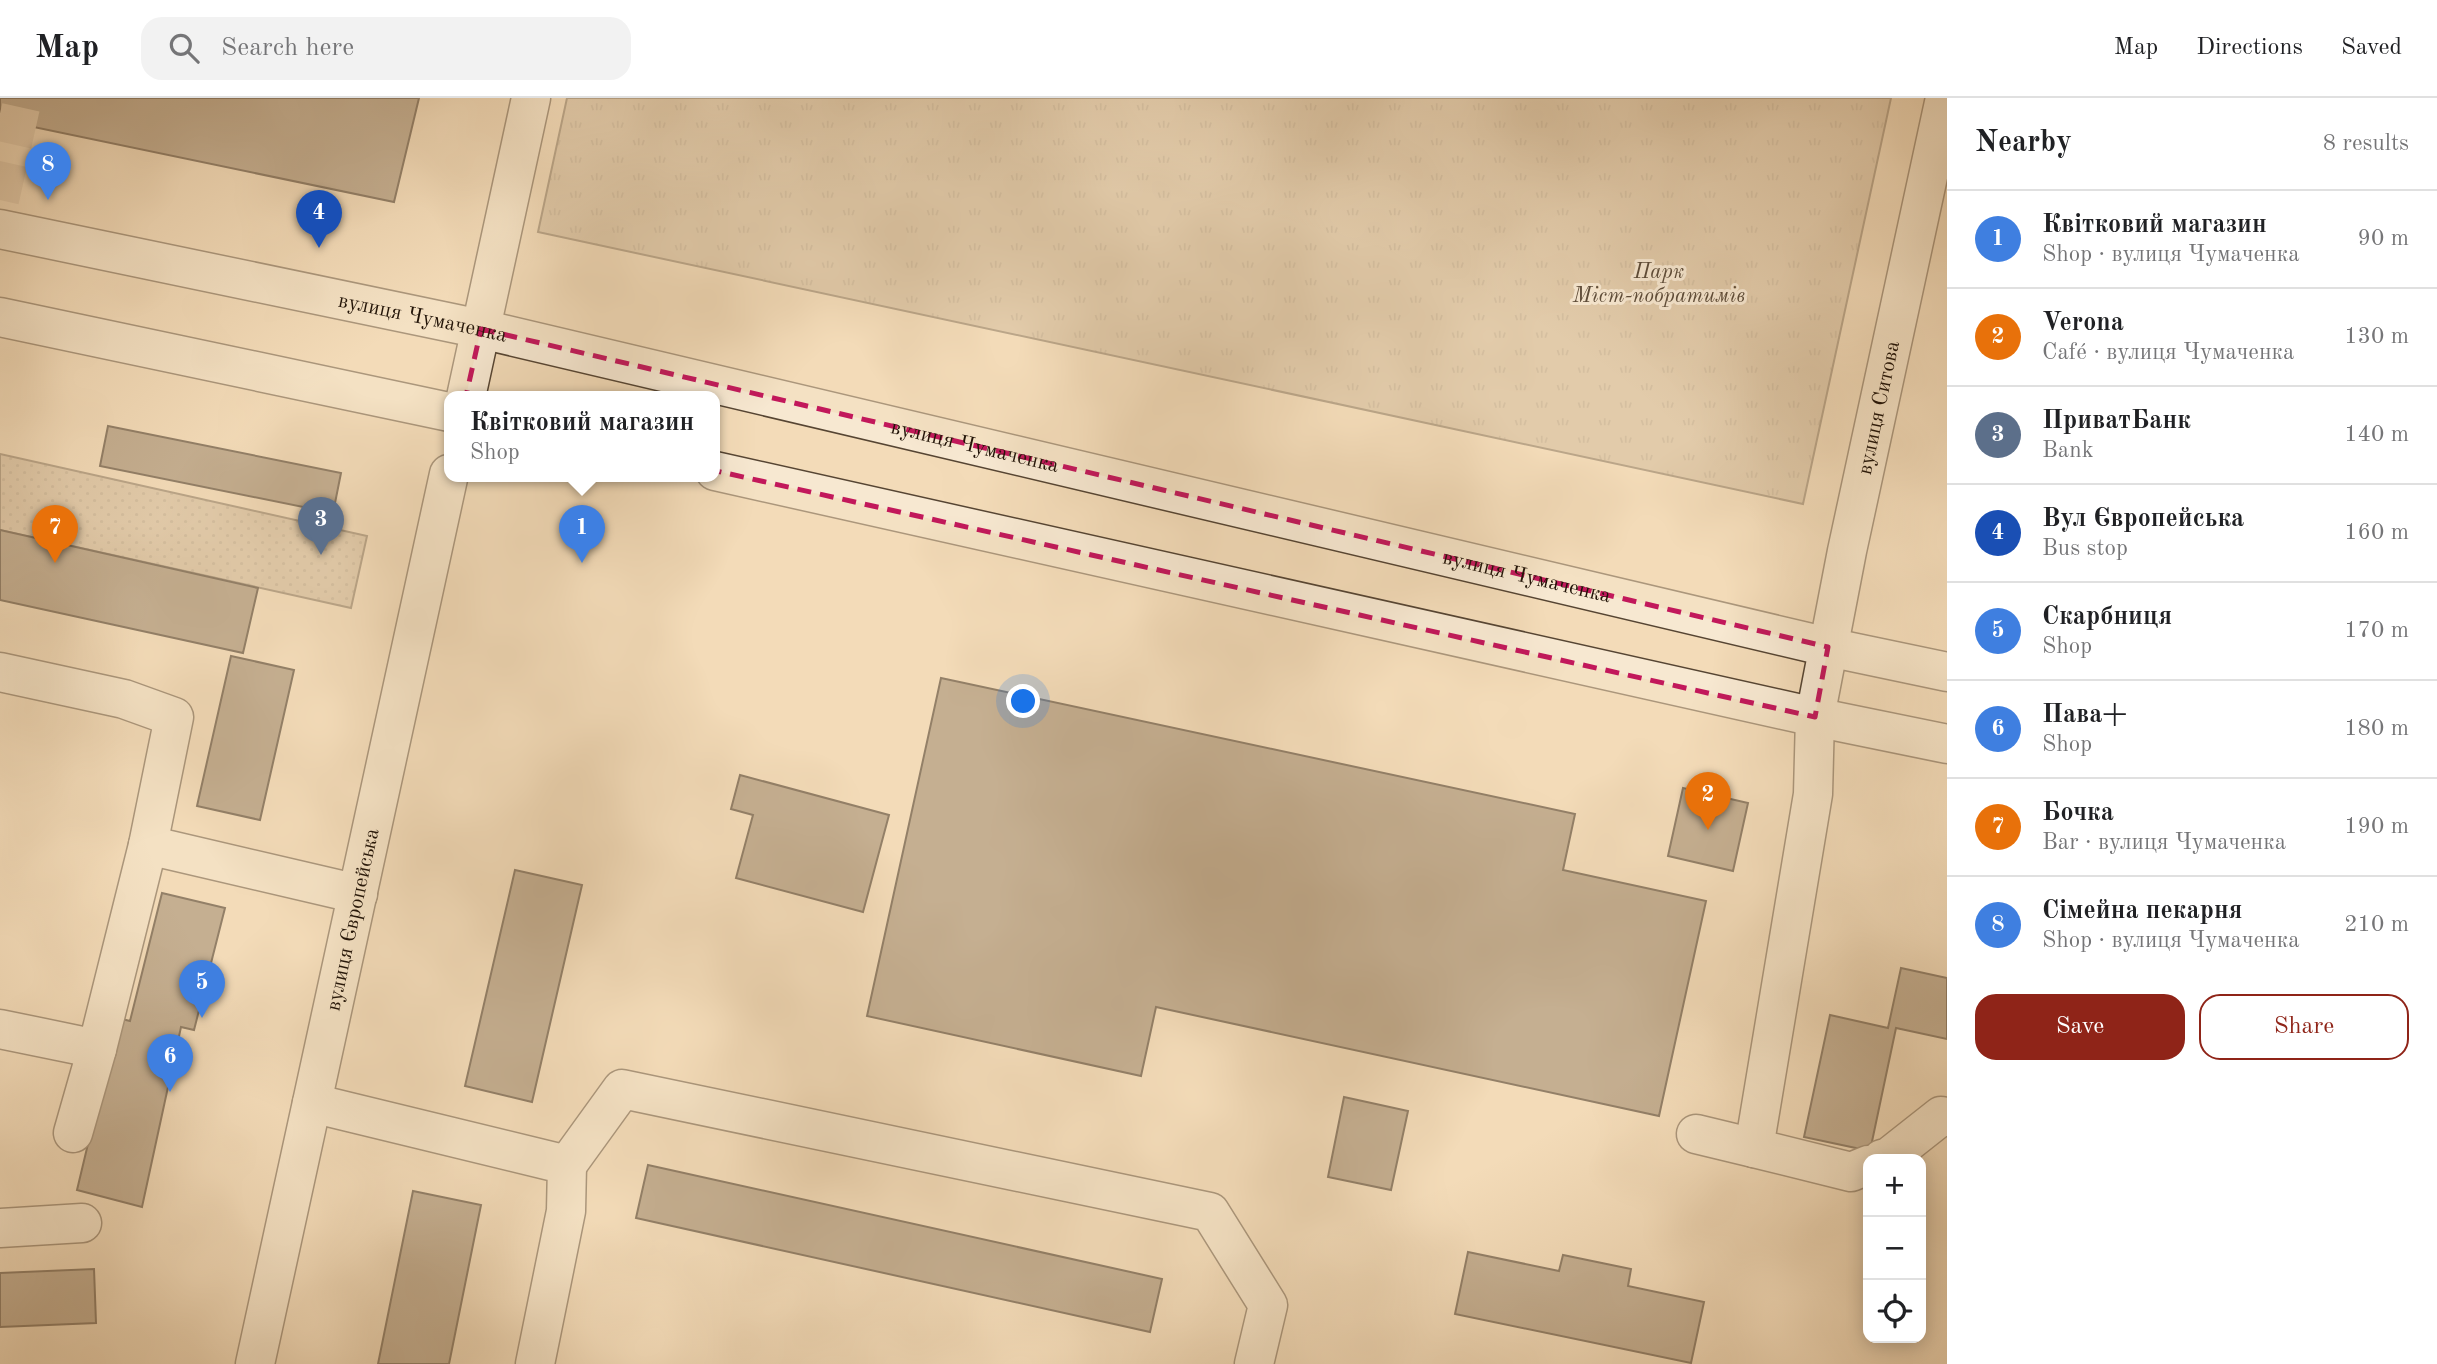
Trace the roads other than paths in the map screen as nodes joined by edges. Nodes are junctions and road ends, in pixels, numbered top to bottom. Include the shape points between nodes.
1 (531, 98) edge
2 (1945, 98) edge
3 (1935, 207) edge
4 (0, 229) edge
5 (0, 317) edge
6 (481, 329) junction
7 (467, 391) edge
8 (444, 411) edge
9 (720, 472) edge
10 (447, 482) edge
11 (1828, 647) junction
12 (0, 672) edge
13 (1947, 672) edge
14 (1815, 717) junction
15 (1947, 744) edge
16 (148, 845) junction
17 (358, 894) junction
18 (0, 1028) edge
19 (97, 1049) junction
20 (312, 1103) junction
21 (1947, 1117) edge
22 (73, 1133) dead end
23 (1696, 1134) dead end
24 (1754, 1148) junction
25 (1893, 1154) edge
26 (567, 1165) junction
27 (1863, 1167) edge
28 (82, 1223) dead end
29 (0, 1228) edge
30 (255, 1364) edge
31 (536, 1364) edge
32 (1254, 1364) edge

1 - 6 street
2 - 3 street, вулиця Ситова
3 - 11 street, вулиця Ситова
4 - 6 street, вулиця Чумаченка
5 - 8 street
6 - 7 street
6 - 11 street, вулиця Чумаченка
9 - 14 street
10 - 17 street, вулиця Європейська
11 - 13 street, вулиця Чумаченка
11 - 14 street, вулиця Ситова
12 - 16 street via 124,699 173,718
14 - 15 street
14 - 24 street, вулиця Ситова via 1813,794
16 - 17 street
16 - 19 street
17 - 20 street, вулиця Європейська
18 - 19 street
19 - 22 street
20 - 26 street
20 - 30 street, вулиця Європейська
21 - 25 street via 1941,1116
23 - 24 street
24 - 27 street via 1850,1172
26 - 31 street via 566,1211
26 - 32 street via 622,1089 1210,1212 1268,1305
28 - 29 street

